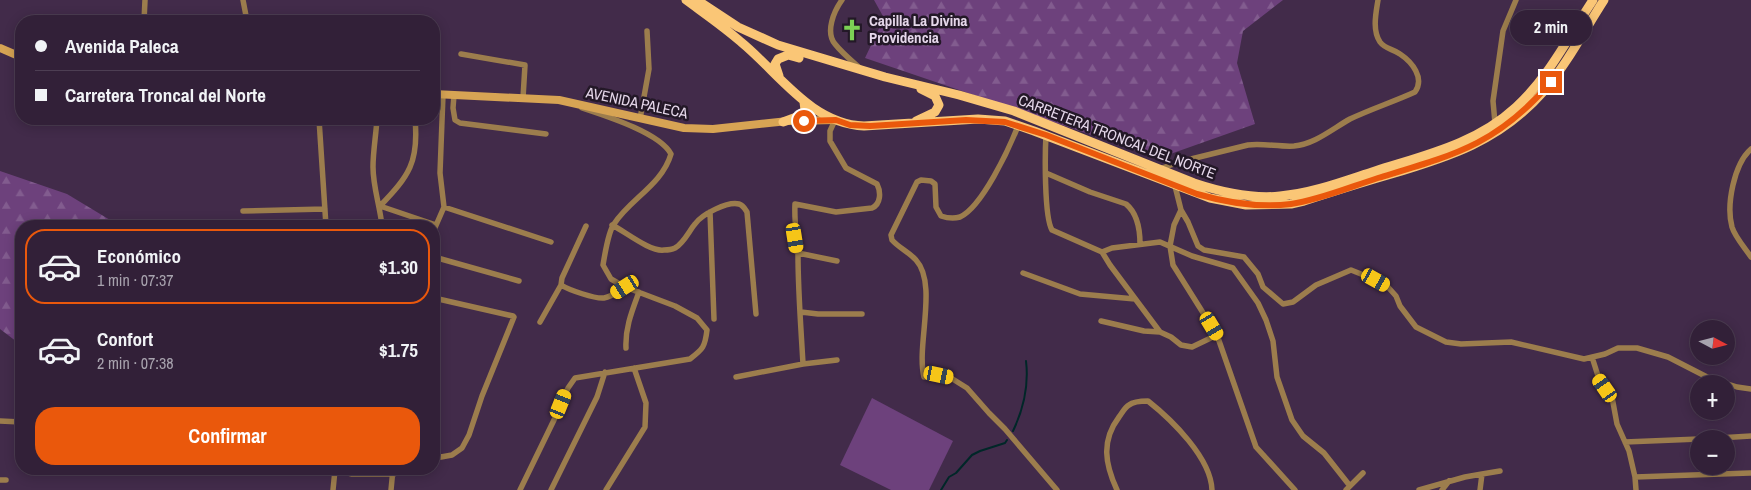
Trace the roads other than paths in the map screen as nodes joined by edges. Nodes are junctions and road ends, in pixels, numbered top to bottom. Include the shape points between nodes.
1 (145, 0) edge
2 (243, 0) edge
3 (686, 0) edge
4 (697, 0) edge
5 (842, 0) edge
6 (1378, 0) edge
7 (1516, 0) edge
8 (1593, 0) edge
9 (1604, 0) edge
10 (144, 15) edge
11 (246, 15) edge
12 (647, 31) dead end
13 (0, 48) edge
14 (15, 54) edge
15 (461, 54) dead end
16 (862, 70) junction
17 (885, 77) junction
18 (780, 79) junction
19 (903, 81) junction
20 (440, 95) edge
21 (443, 95) junction
22 (454, 95) junction
23 (523, 98) junction
24 (559, 100) junction
25 (804, 102) junction
26 (640, 119) junction
27 (836, 120) junction
28 (783, 122) junction
29 (1495, 123) junction
30 (909, 124) junction
31 (319, 125) edge
32 (376, 125) edge
33 (416, 125) edge
34 (1018, 126) junction
35 (546, 134) dead end
36 (1046, 135) junction
37 (1751, 149) edge
38 (1159, 169) junction
39 (1046, 173) junction
40 (1175, 186) junction
41 (380, 206) junction
42 (444, 207) junction
43 (325, 209) junction
44 (1181, 210) junction
45 (243, 211) dead end
46 (710, 212) junction
47 (326, 220) edge
48 (381, 220) edge
49 (417, 220) edge
50 (438, 220) edge
51 (612, 225) junction
52 (586, 226) dead end
53 (551, 242) dead end
54 (1140, 244) junction
55 (1170, 246) junction
56 (1102, 252) junction
57 (798, 253) junction
58 (1751, 256) edge
59 (440, 259) edge
60 (838, 260) dead end
61 (1023, 273) dead end
62 (518, 281) dead end
63 (562, 285) junction
64 (625, 287) junction
65 (639, 292) junction
66 (440, 299) edge
67 (1135, 299) junction
68 (801, 312) junction
69 (756, 314) dead end
70 (862, 314) dead end
71 (714, 319) dead end
72 (540, 322) dead end
73 (1101, 322) dead end
74 (1160, 332) junction
75 (1217, 335) junction
76 (626, 348) dead end
77 (1592, 357) junction
78 (837, 360) dead end
79 (803, 364) junction
80 (634, 368) junction
81 (605, 372) junction
82 (736, 377) dead end
83 (1751, 389) edge
84 (0, 421) edge
85 (15, 422) edge
86 (1751, 436) edge
87 (1735, 437) edge
88 (1690, 439) edge
89 (1625, 442) junction
90 (440, 457) edge
91 (1500, 471) dead end
92 (1363, 473) dead end
93 (1750, 473) edge
94 (1482, 474) junction
95 (334, 475) edge
96 (393, 475) edge
97 (1635, 477) junction
98 (1449, 481) junction
99 (1348, 488) edge
100 (333, 490) edge
101 (390, 490) edge
102 (520, 490) edge
103 (551, 490) edge
104 (606, 490) edge
105 (1057, 490) edge
106 (1117, 490) edge
107 (1212, 490) edge
108 (1295, 490) edge
109 (1419, 490) edge
110 (1442, 490) edge
111 (1480, 490) edge
112 (1636, 490) edge

1 - 10 street
2 - 11 street
3 - 18 main road, CARRETERA TRONCAL DEL NORTE via 742,42
4 - 16 main road, CARRETERA TRONCAL DEL NORTE via 738,27 778,45
5 - 16 street via 834,14 831,36
6 - 38 street via 1376,32 1380,42 1409,61 1419,76 1415,92 1374,108 1305,143 1294,146 1248,145
7 - 29 street via 1503,31 1493,101
8 - 29 main road, CARRETERA TRONCAL DEL NORTE via 1543,78 1514,109
9 - 40 main road, CARRETERA TRONCAL DEL NORTE via 1551,82 1524,111 1484,140 1451,156 1290,204 1234,203
12 - 26 street via 649,69
13 - 14 main road
15 - 23 street via 525,65
16 - 17 main road, CARRETERA TRONCAL DEL NORTE
17 - 18 main road via 788,55 780,57 775,64
17 - 19 main road, CARRETERA TRONCAL DEL NORTE
18 - 25 main road, CARRETERA TRONCAL DEL NORTE
19 - 30 main road via 935,96 939,105 935,112
19 - 38 main road, CARRETERA TRONCAL DEL NORTE via 1034,118
20 - 21 main road, AVENIDA PALECA
21 - 22 main road, AVENIDA PALECA
21 - 42 street via 440,173
22 - 23 main road, AVENIDA PALECA
22 - 35 street via 455,120 460,123
23 - 24 main road, AVENIDA PALECA
24 - 26 main road, AVENIDA PALECA
24 - 51 street via 650,136 667,147 671,154 660,176
25 - 27 main road, CARRETERA TRONCAL DEL NORTE
25 - 28 main road via 802,115
26 - 28 main road, AVENIDA PALECA via 684,128 713,129
27 - 28 main road, AVENIDA PALECA
27 - 30 main road, CARRETERA TRONCAL DEL NORTE via 857,126
27 - 57 street via 830,131 830,141 846,168 877,184 879,202 872,208 836,212 795,204
29 - 38 main road, CARRETERA TRONCAL DEL NORTE via 1462,143 1426,156 1315,190 1279,196 1222,191
30 - 34 main road, CARRETERA TRONCAL DEL NORTE via 990,120
31 - 43 street
32 - 41 street via 373,166
33 - 41 street via 413,162 406,177
34 - 36 main road, CARRETERA TRONCAL DEL NORTE
34 - 105 street via 997,171 974,204 961,216 941,216 936,207 934,184 921,180 917,182 891,236 922,269 925,332 920,364 924,377 939,375 951,378 967,388
36 - 39 street
36 - 40 main road, CARRETERA TRONCAL DEL NORTE
37 - 58 street via 1741,162 1734,181 1730,210 1732,228
39 - 54 street via 1130,207 1136,218
39 - 56 street via 1048,220 1052,230
40 - 44 street
41 - 48 street
41 - 49 street
42 - 50 street
42 - 53 street
43 - 45 street
43 - 47 street
44 - 55 street
44 - 77 street via 1198,246 1244,257 1258,274 1263,287 1283,304 1293,302 1316,285 1351,270 1387,286 1416,327 1446,342 1511,342 1584,359
46 - 51 street via 696,222 675,248 662,251 652,249
46 - 69 street via 721,206 738,204 747,212
46 - 71 street
51 - 64 street via 603,265 610,279
52 - 63 street via 562,278
54 - 55 street via 1160,242
54 - 56 street
55 - 75 street via 1173,265
55 - 99 street via 1233,268 1238,274 1266,320 1273,341 1277,377 1292,420 1303,436 1324,453
56 - 67 street
57 - 60 street
57 - 68 street
59 - 62 street
61 - 67 street via 1080,294
63 - 64 street via 601,298
63 - 72 street
64 - 65 street
65 - 76 street via 627,327
65 - 80 street via 697,318 707,330 703,350 690,359
66 - 90 street via 514,317 469,435 462,448 452,456
67 - 74 street
68 - 70 street
68 - 79 street
73 - 74 street
74 - 75 street via 1181,345 1192,347
75 - 108 street via 1256,447
77 - 83 street via 1618,348 1637,348 1668,357 1709,378
77 - 89 street via 1599,379 1612,398 1617,424
78 - 79 street
79 - 82 street
80 - 81 street
80 - 104 street via 646,403 645,427
81 - 102 street via 575,378 571,383
81 - 103 street via 598,396
84 - 85 street
86 - 87 street
88 - 89 street
89 - 97 street
91 - 94 street
92 - 99 street
93 - 97 street
94 - 98 street
94 - 111 street
95 - 100 street
96 - 101 street
97 - 112 street
98 - 109 street
98 - 110 street
106 - 107 street via 1106,459 1106,445 1114,423 1127,406 1148,400 1175,425 1202,460 1212,481

